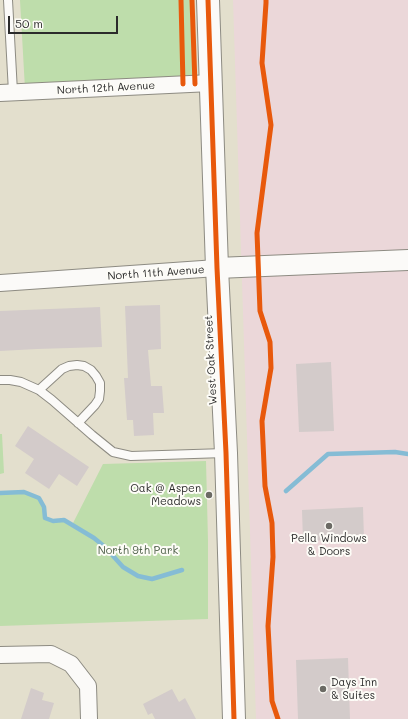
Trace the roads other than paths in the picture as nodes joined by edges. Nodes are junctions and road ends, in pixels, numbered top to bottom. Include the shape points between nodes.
1 (8, 0) edge
2 (208, 0) edge
3 (211, 83) junction
4 (6, 93) edge
5 (408, 260) edge
6 (217, 268) junction
7 (0, 283) edge
8 (0, 380) edge
9 (39, 390) junction
10 (78, 423) junction
11 (226, 452) junction
12 (0, 655) edge
13 (89, 719) edge
14 (234, 719) edge

1 - 4 lane
2 - 3 main road, West Oak Street
3 - 4 street, North 12th Avenue
3 - 6 main road, West Oak Street
5 - 6 street, North 11th Avenue
6 - 7 street, North 11th Avenue
6 - 11 main road, West Oak Street
8 - 9 lane via 21,382
9 - 10 lane
9 - 10 lane via 62,369 69,366 84,366 91,370 100,383 99,398
10 - 11 lane via 113,452 131,456
11 - 14 main road, West Oak Street
12 - 13 street via 51,654 71,664 88,686

